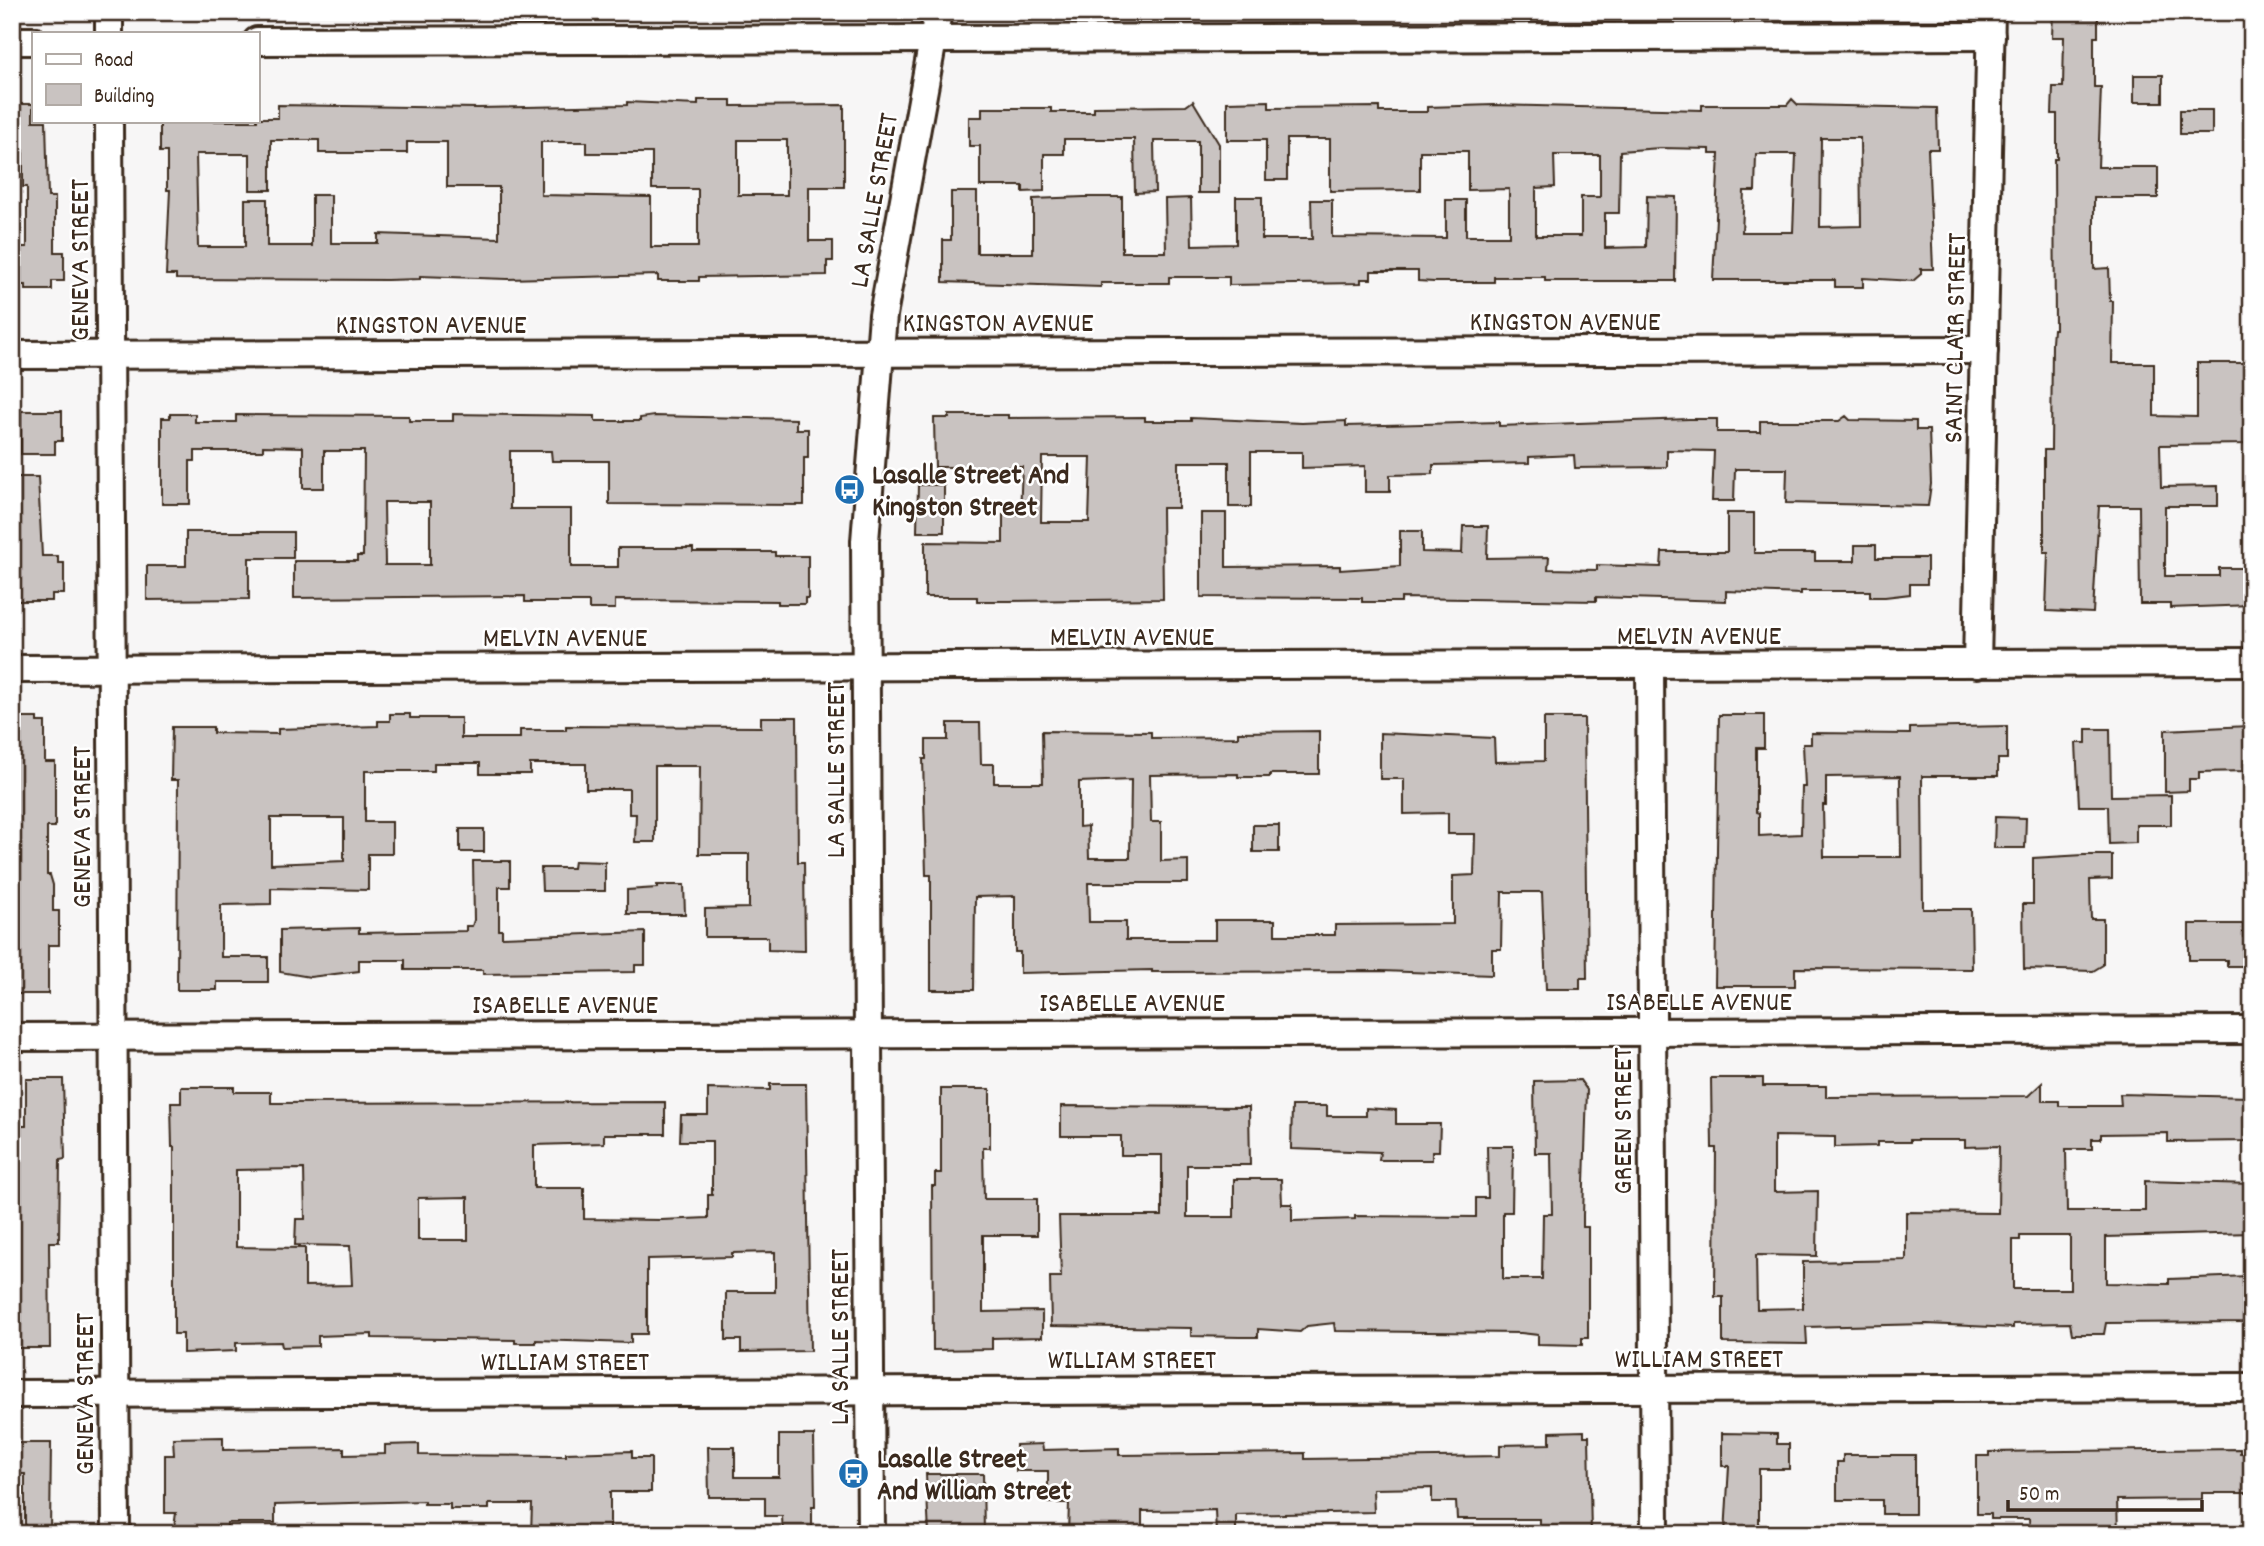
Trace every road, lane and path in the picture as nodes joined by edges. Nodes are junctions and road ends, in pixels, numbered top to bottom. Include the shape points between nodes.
1 (109, 12) edge
2 (938, 12) edge
3 (1991, 24) edge
4 (109, 32) edge
5 (933, 39) junction
6 (259, 40) edge
7 (12, 41) edge
8 (32, 41) edge
9 (109, 122) edge
10 (1984, 350) junction
11 (879, 353) junction
12 (12, 355) edge
13 (110, 355) junction
14 (2252, 662) edge
15 (1977, 664) junction
16 (1650, 665) junction
17 (865, 667) junction
18 (12, 669) edge
19 (110, 669) junction
20 (2252, 1030) edge
21 (1652, 1032) junction
22 (867, 1033) junction
23 (12, 1037) edge
24 (113, 1037) junction
25 (2252, 1387) edge
26 (1655, 1389) junction
27 (870, 1390) junction
28 (115, 1393) junction
29 (12, 1394) edge
30 (116, 1534) edge
31 (871, 1534) edge
32 (1656, 1534) edge

1 - 4 street
2 - 5 street, LA SALLE STREET
3 - 5 street
3 - 10 street, SAINT CLAIR STREET
5 - 6 street
5 - 11 street, LA SALLE STREET
7 - 8 street
9 - 13 street, GENEVA STREET
10 - 11 street, KINGSTON AVENUE
10 - 15 street, SAINT CLAIR STREET
11 - 13 street, KINGSTON AVENUE
11 - 17 street, LA SALLE STREET via 865,541
12 - 13 street, KINGSTON AVENUE
13 - 19 street, GENEVA STREET
14 - 15 street, MELVIN AVENUE
15 - 16 street, MELVIN AVENUE
16 - 17 street, MELVIN AVENUE
16 - 21 street, GREEN STREET
17 - 19 street, MELVIN AVENUE
17 - 22 street, LA SALLE STREET
18 - 19 street, MELVIN AVENUE
19 - 24 street, GENEVA STREET
20 - 21 street, ISABELLE AVENUE
21 - 22 street, ISABELLE AVENUE
21 - 26 street, GREEN STREET
22 - 24 street, ISABELLE AVENUE
22 - 27 street, LA SALLE STREET
23 - 24 street, ISABELLE AVENUE
24 - 28 street, GENEVA STREET
25 - 26 street, WILLIAM STREET
26 - 27 street, WILLIAM STREET
26 - 32 street, GREEN STREET
27 - 28 street, WILLIAM STREET
27 - 31 street, LA SALLE STREET
28 - 29 street, WILLIAM STREET
28 - 30 street, GENEVA STREET

